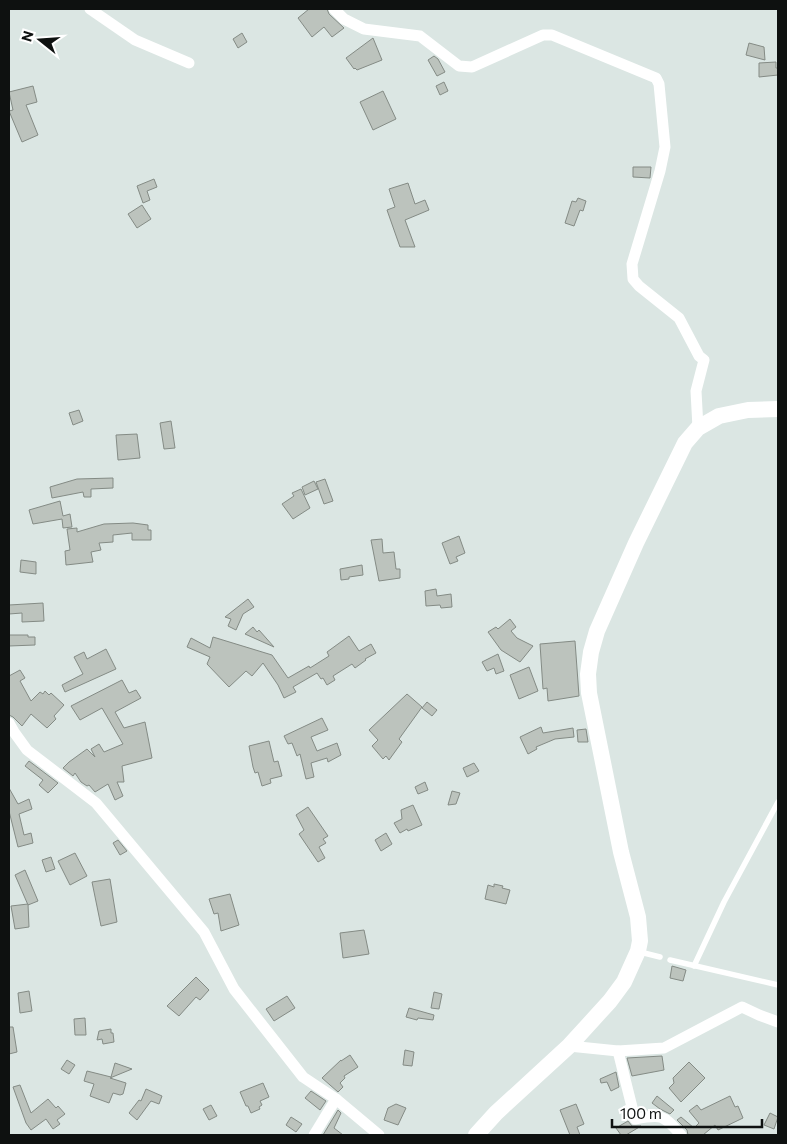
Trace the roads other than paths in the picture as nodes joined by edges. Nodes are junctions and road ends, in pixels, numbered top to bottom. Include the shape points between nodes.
1 (90, 9) edge
2 (334, 9) edge
3 (188, 63) dead end
4 (778, 409) edge
5 (698, 428) junction
6 (9, 723) edge
7 (778, 802) edge
8 (638, 951) junction
9 (660, 957) dead end
10 (670, 960) dead end
11 (694, 966) junction
12 (778, 985) edge
13 (778, 1022) edge
14 (569, 1046) junction
15 (618, 1051) junction
16 (336, 1099) junction
17 (314, 1135) edge
18 (379, 1135) edge
19 (476, 1135) edge
20 (681, 1135) edge

1 - 3 street via 135,40
2 - 5 street via 364,29 420,36 459,66 472,67 552,35 656,78 665,147 632,264 633,278 679,318 704,360 696,391
4 - 5 main road via 748,410 719,416
5 - 8 main road via 685,443 596,631 588,674 621,852 638,917
6 - 16 street via 27,750 96,803 204,932 234,989 303,1077
7 - 11 lane
8 - 9 lane
8 - 14 main road via 624,982
10 - 11 lane
11 - 12 lane
13 - 15 street via 742,1007 664,1048
14 - 15 street
14 - 19 main road
15 - 20 street via 635,1119 656,1115 670,1121
16 - 17 street
16 - 18 street

